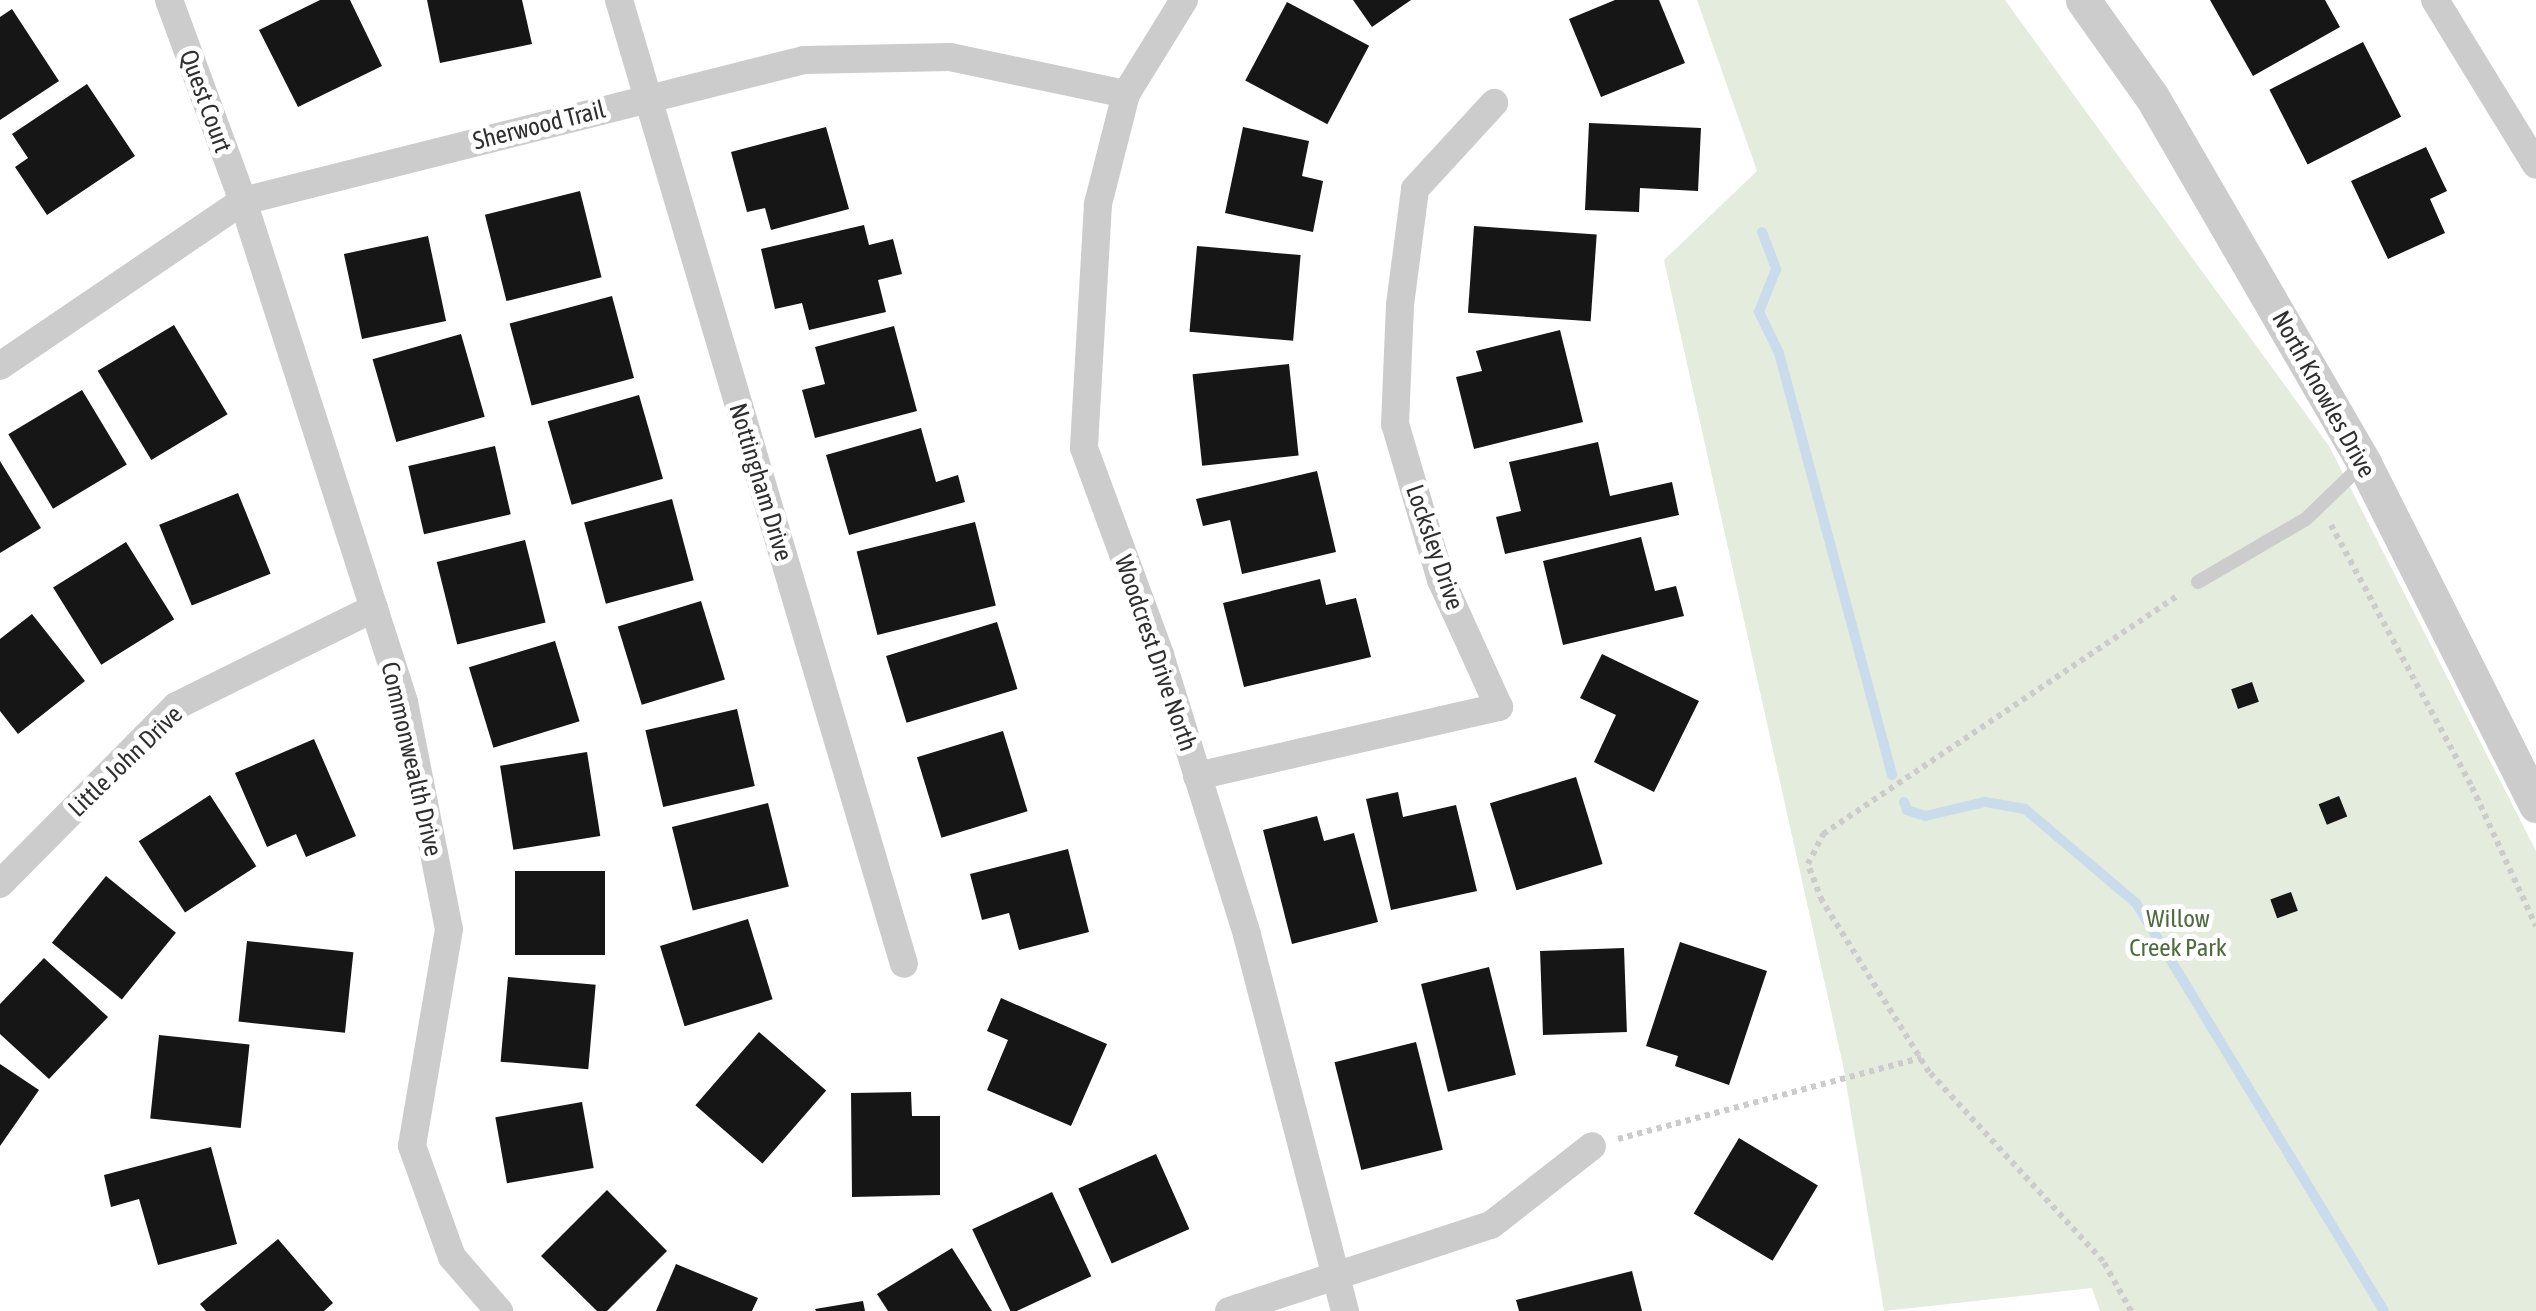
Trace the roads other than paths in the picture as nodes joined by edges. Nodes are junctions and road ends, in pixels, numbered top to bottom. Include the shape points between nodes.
1 (169, 0) edge
2 (619, 0) edge
3 (1184, 0) edge
4 (2083, 0) edge
5 (2435, 0) edge
6 (1126, 94) junction
7 (647, 98) junction
8 (1494, 103) dead end
9 (2536, 166) edge
10 (243, 201) junction
11 (0, 366) edge
12 (2364, 463) junction
13 (2198, 582) road end
14 (374, 608) junction
15 (1197, 776) junction
16 (2533, 793) edge
17 (0, 884) edge
18 (904, 964) dead end
19 (1592, 1146) road end
20 (1336, 1278) junction
21 (498, 1311) edge
22 (1228, 1311) edge
23 (1345, 1311) edge

1 - 10 street, Quest Court
2 - 7 street, Nottingham Drive
3 - 6 street, Woodcrest Drive North
4 - 12 street, North Knowles Drive via 2152,97
5 - 9 street
6 - 7 street, Sherwood Trail via 950,57 804,60
6 - 15 street, Woodcrest Drive North via 1098,204 1084,448
7 - 10 street, Sherwood Trail
7 - 18 street, Nottingham Drive
8 - 15 street, Locksley Drive via 1415,190 1396,424 1440,580 1499,706
10 - 11 street, Sherwood Trail
10 - 14 street, Commonwealth Drive
12 - 13 lane via 2320,508
12 - 16 street, North Knowles Drive
14 - 17 street, Little John Drive via 176,706
14 - 21 street, Commonwealth Drive via 404,702 449,929 412,1146 452,1257
15 - 20 street, Woodcrest Drive North
19 - 20 street via 1491,1225
20 - 22 street
20 - 23 street, Woodcrest Drive North

